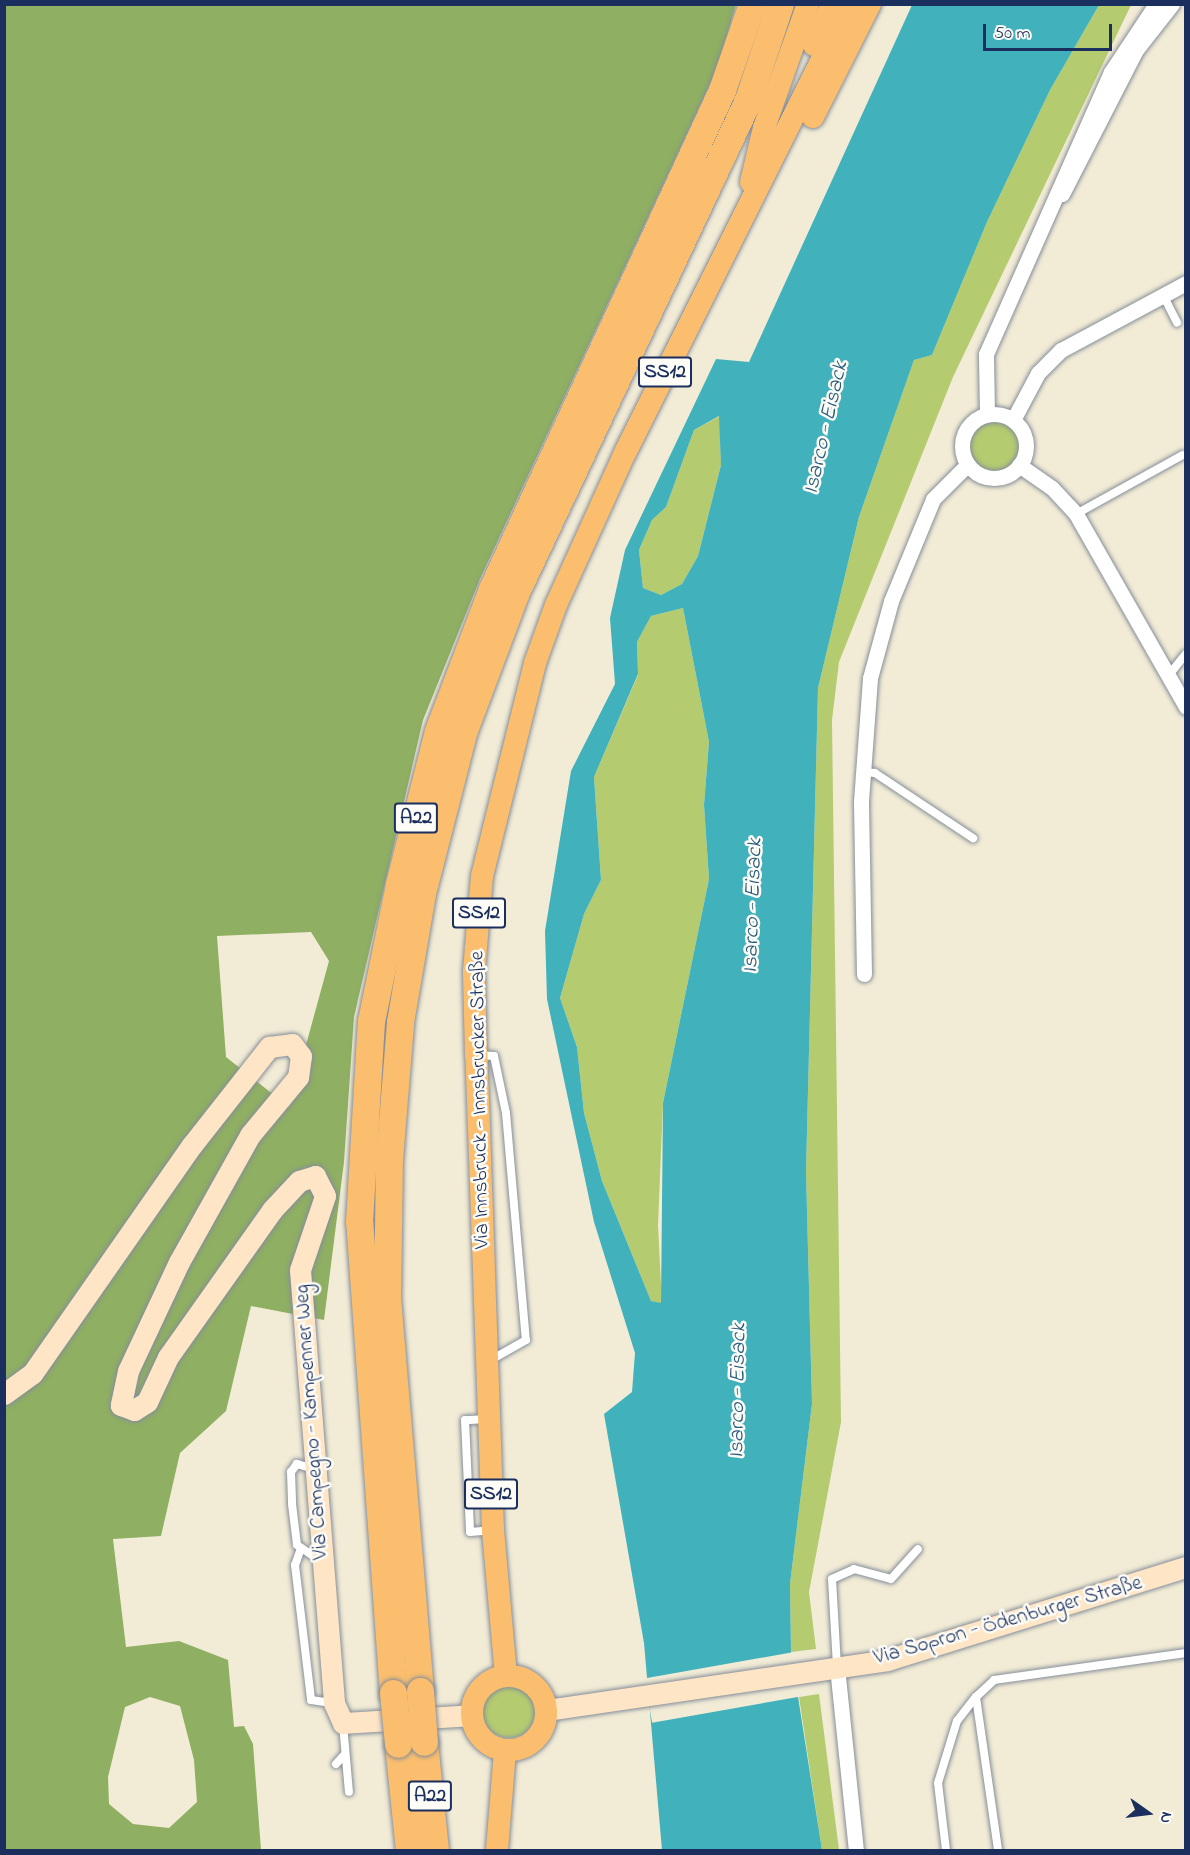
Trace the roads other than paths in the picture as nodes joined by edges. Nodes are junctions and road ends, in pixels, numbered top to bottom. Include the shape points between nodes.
1 (752, 4) edge
2 (780, 4) edge
3 (808, 4) edge
4 (832, 4) edge
5 (850, 4) edge
6 (870, 4) edge
7 (1156, 4) edge
8 (1172, 4) edge
9 (757, 184) junction
10 (1048, 214) junction
11 (1185, 283) edge
12 (1163, 295) junction
13 (1177, 323) dead end
14 (987, 414) junction
15 (1012, 420) junction
16 (1183, 455) dead end
17 (968, 464) junction
18 (1019, 465) junction
19 (1076, 514) junction
20 (1185, 654) edge
21 (1168, 676) junction
22 (1185, 707) edge
23 (861, 772) junction
24 (973, 838) dead end
25 (864, 974) dead end
26 (476, 1055) junction
27 (487, 1362) junction
28 (4, 1394) edge
29 (316, 1473) junction
30 (301, 1548) junction
31 (918, 1549) dead end
32 (323, 1566) junction
33 (1183, 1570) edge
34 (1185, 1653) edge
35 (830, 1668) junction
36 (506, 1676) junction
37 (976, 1697) junction
38 (326, 1704) junction
39 (546, 1710) junction
40 (472, 1715) junction
41 (343, 1723) junction
42 (411, 1743) junction
43 (505, 1750) junction
44 (345, 1752) junction
45 (336, 1764) dead end
46 (349, 1792) dead end
47 (409, 1851) edge
48 (435, 1851) edge
49 (497, 1851) edge
50 (856, 1851) edge
51 (946, 1851) edge
52 (998, 1851) edge

1 - 42 highway, A22, bridge via 713,110 492,589 438,731 399,884 371,1021 359,1222 393,1693
2 - 42 highway, A22, bridge via 748,100 515,594 464,730 422,893 400,1022 389,1160 387,1301 420,1691
3 - 9 main road via 764,128
4 - 9 main road, Via Innsbruck - Innsbrucker Straße / SS12
5 - 9 main road, Via Innsbruck - Innsbrucker Straße / SS12
6 - 9 main road via 799,145
7 - 10 street via 1111,72
8 - 10 street via 1136,50 1079,172
9 - 26 main road, Via Innsbruck - Innsbrucker Straße / SS12 via 588,530 535,663 482,876 474,971
10 - 14 street via 986,354
11 - 12 street
12 - 13 lane
12 - 15 street via 1060,350 1038,373
14 - 15 street
14 - 17 street via 967,428 962,443
15 - 18 street via 1026,446
16 - 19 lane
17 - 18 street via 994,478
17 - 23 street via 933,500 891,601 870,678
18 - 19 street via 1052,488
19 - 21 street
20 - 21 lane
21 - 22 street
23 - 24 lane via 875,772
23 - 25 street
26 - 27 main road, Via Innsbruck - Innsbrucker Straße / SS12
26 - 27 lane via 494,1056 506,1113 526,1340
27 - 36 main road, Via Innsbruck - Innsbrucker Straße / SS12 via 493,1530
28 - 29 street, Via Campegno - Kampenner Weg via 32,1374 192,1145 268,1047 292,1044 301,1056 298,1077 250,1135 179,1263 128,1371 121,1405 134,1410 147,1402 168,1357 272,1210 299,1181 315,1176 325,1196 300,1270
29 - 30 lane via 307,1463 291,1472
29 - 32 street, Via Campegno - Kampenner Weg
30 - 32 lane
30 - 38 lane via 296,1578 311,1700
31 - 35 lane via 891,1579 854,1569 832,1579
32 - 38 street, Via Campegno - Kampenner Weg
33 - 35 street, Via Sopron - Ödenburger Straße via 887,1660
34 - 37 lane via 994,1680
35 - 39 street, Via Sopron - Ödenburger Straße
35 - 50 street
36 - 39 main road via 528,1681
36 - 40 main road via 481,1689
37 - 51 lane via 957,1721 938,1783
37 - 52 lane
38 - 41 street, Via Campegno - Kampenner Weg
39 - 43 main road via 535,1740
40 - 41 street
40 - 43 main road via 482,1739
41 - 44 lane
42 - 47 highway, A22
42 - 48 highway, A22
43 - 49 main road
44 - 45 lane
44 - 46 lane

